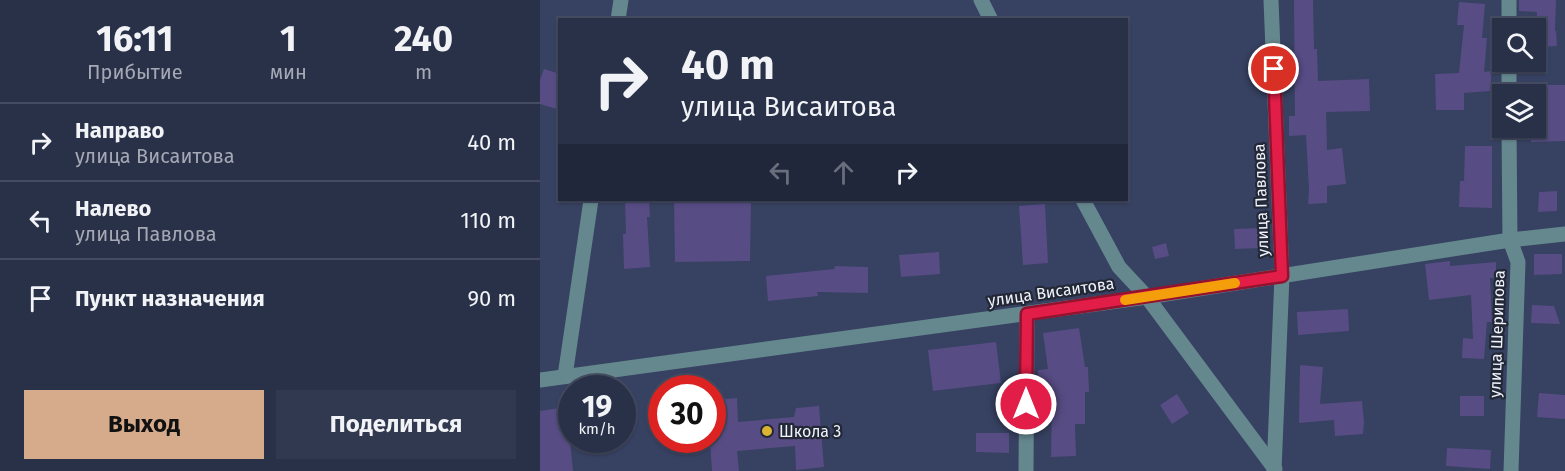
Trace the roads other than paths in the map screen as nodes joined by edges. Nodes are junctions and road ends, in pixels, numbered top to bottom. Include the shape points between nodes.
1 (621, 0) edge
2 (981, 0) edge
3 (1271, 0) edge
4 (1509, 0) edge
5 (618, 18) edge
6 (990, 18) edge
7 (1509, 18) edge
8 (1509, 138) edge
9 (591, 201) edge
10 (1084, 201) edge
11 (1565, 234) edge
12 (1510, 240) junction
13 (1282, 276) junction
14 (1147, 297) junction
15 (1027, 314) junction
16 (565, 375) edge
17 (572, 375) edge
18 (558, 377) edge
19 (540, 380) edge
20 (1275, 470) edge
21 (1026, 471) edge
22 (1511, 471) edge

1 - 5 street
2 - 6 street
3 - 13 street, улица Павлова
4 - 7 street
8 - 12 street, улица Шерипова
9 - 16 street
10 - 14 street via 1119,267
11 - 12 street, улица Висаитова
12 - 13 street, улица Висаитова
12 - 22 street, улица Шерипова via 1518,262
13 - 14 street, улица Висаитова
13 - 20 street, улица Павлова
14 - 15 street, улица Висаитова
14 - 20 street
15 - 17 street, улица Висаитова
15 - 21 street
18 - 19 street, улица Висаитова

